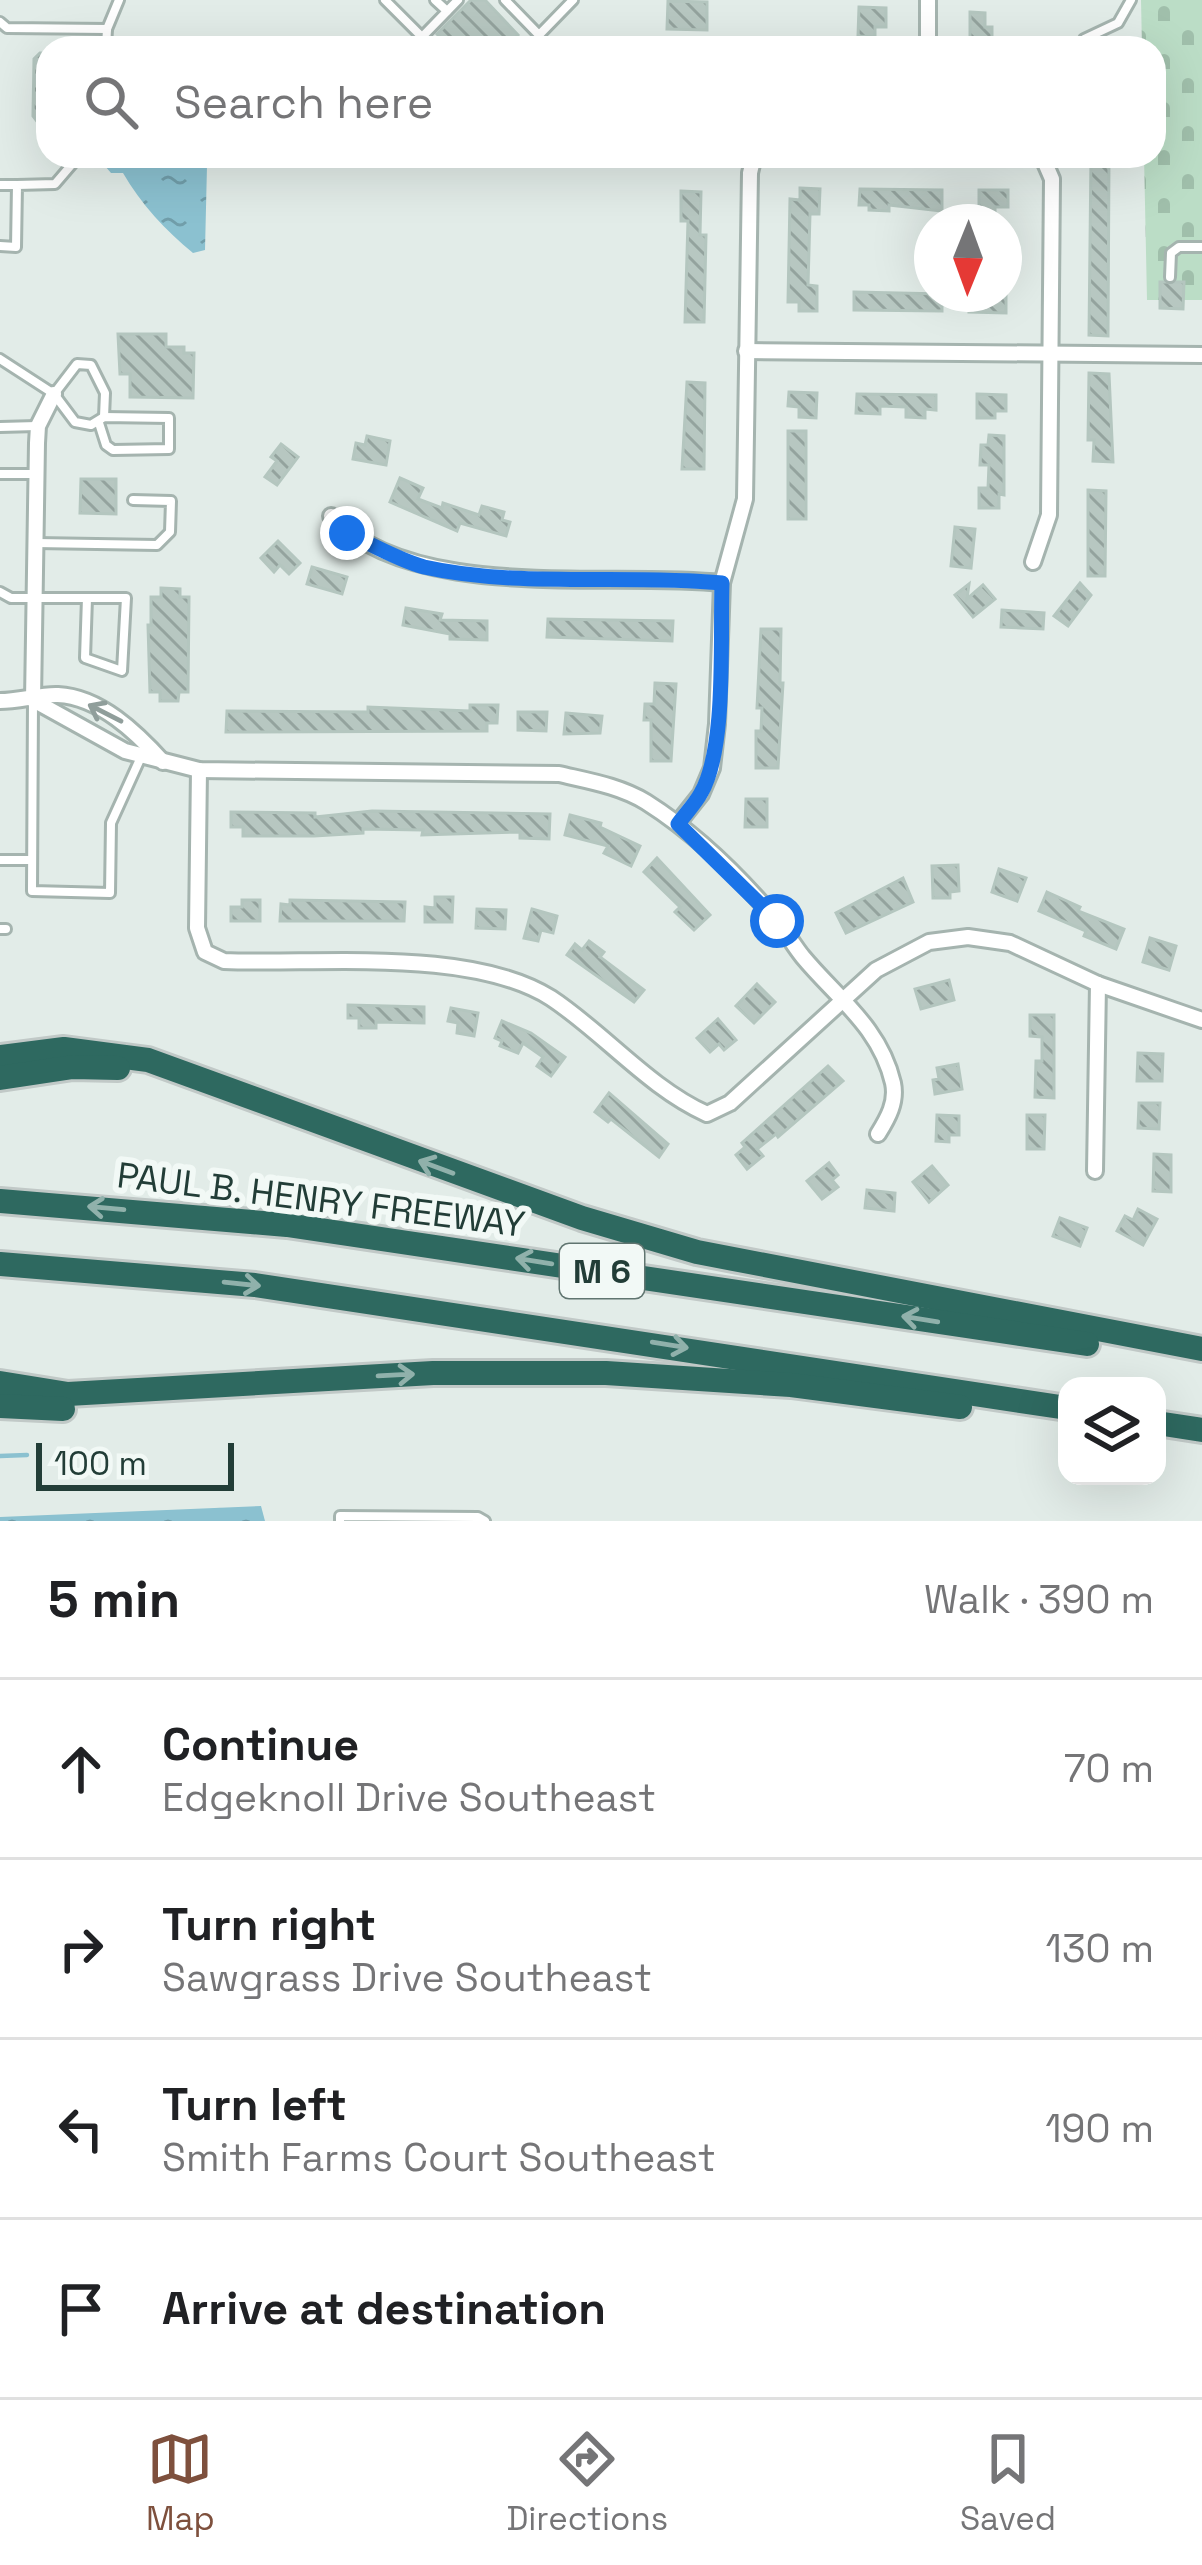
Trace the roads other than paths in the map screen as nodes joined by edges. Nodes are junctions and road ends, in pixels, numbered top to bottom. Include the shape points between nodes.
1 (119, 0) edge
2 (385, 0) edge
3 (435, 0) edge
4 (458, 0) edge
5 (573, 0) edge
6 (928, 0) edge
7 (1131, 0) edge
8 (513, 2) edge
9 (447, 11) junction
10 (0, 22) edge
11 (107, 29) junction
12 (107, 36) edge
13 (421, 36) edge
14 (423, 36) edge
15 (928, 36) edge
16 (1090, 36) edge
17 (69, 168) edge
18 (754, 168) edge
19 (1047, 168) edge
20 (0, 185) edge
21 (17, 185) junction
22 (0, 246) edge
23 (1202, 247) edge
24 (1170, 277) dead end
25 (746, 351) junction
26 (1051, 352) junction
27 (1202, 355) edge
28 (0, 359) edge
29 (54, 394) junction
30 (102, 420) junction
31 (38, 426) junction
32 (0, 427) edge
33 (0, 474) edge
34 (36, 474) junction
35 (133, 500) dead end
36 (331, 515) dead end
37 (35, 543) junction
38 (1033, 562) dead end
39 (722, 583) junction
40 (0, 592) edge
41 (35, 598) junction
42 (87, 598) junction
43 (33, 700) junction
44 (0, 701) edge
45 (142, 756) junction
46 (163, 762) junction
47 (199, 770) junction
48 (678, 824) junction
49 (0, 860) edge
50 (32, 860) junction
51 (1098, 984) junction
52 (844, 999) junction
53 (1202, 1020) edge
54 (0, 1057) edge
55 (0, 1078) edge
56 (283, 1110) junction
57 (878, 1134) dead end
58 (1095, 1171) dead end
59 (0, 1201) edge
60 (0, 1264) edge
61 (1202, 1349) edge
62 (1202, 1361) edge
63 (279, 1382) junction
64 (0, 1383) edge
65 (0, 1406) edge
66 (1058, 1407) edge
67 (1058, 1420) edge
68 (1166, 1425) edge
69 (1166, 1432) edge
70 (1202, 1434) edge
71 (340, 1521) edge
72 (485, 1521) edge

1 - 11 lane
2 - 13 lane
3 - 9 lane
4 - 9 lane
5 - 8 lane via 539,35
6 - 15 street
7 - 16 lane via 1118,23
9 - 14 lane
10 - 11 lane
11 - 12 lane
17 - 21 lane via 55,184
18 - 25 street
19 - 26 street
20 - 21 lane
21 - 22 lane via 16,247
23 - 24 lane via 1171,253
25 - 26 street
25 - 39 street via 745,500
26 - 27 street
26 - 38 street via 1049,514
28 - 29 lane
29 - 30 lane via 76,422
29 - 30 lane via 77,364 91,365 105,393
29 - 31 street
30 - 30 lane via 113,450 169,449 169,418
31 - 32 lane
31 - 34 street
33 - 34 lane
34 - 37 street
35 - 37 lane via 171,501 170,532 157,545
36 - 39 street via 347,533 418,566 471,575
37 - 41 street
39 - 48 street via 712,768
40 - 41 lane
41 - 42 lane
41 - 43 street
42 - 42 lane via 126,598 122,671 85,658
43 - 44 street
43 - 45 street
46 -> 43 street via 99,709 53,694
43 - 50 lane
45 - 46 street
45 - 50 lane via 111,823 110,893 32,892
46 - 47 street
47 - 48 street via 559,774 641,799
47 - 52 street via 197,928 205,952 224,962 414,964 494,974 546,995 706,1114
48 - 52 street
49 - 50 lane
51 - 52 street via 1010,943 968,937 902,953
51 - 53 street
51 - 58 street
52 - 57 street via 875,1039 894,1087
54 - 56 highway via 64,1049 118,1054 184,1070
55 - 56 highway via 125,1068
61 -> 56 highway via 697,1252 582,1219
62 -> 59 highway, PAUL B. HENRY FREEWAY / M 6 via 310,1228
60 -> 66 highway, M 6 via 255,1285
63 - 64 highway via 68,1394
63 - 65 highway via 92,1408
63 -> 67 highway via 629,1374 791,1385
68 - 70 highway
69 - 70 highway
71 - 72 lane

